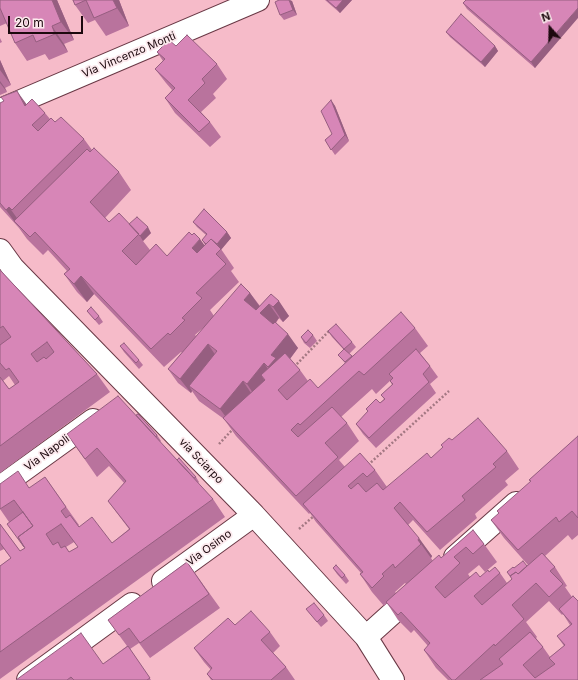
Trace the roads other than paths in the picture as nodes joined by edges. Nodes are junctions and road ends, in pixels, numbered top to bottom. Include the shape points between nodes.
1 (258, 0) edge
2 (0, 110) edge
3 (0, 250) edge
4 (7, 273) edge
5 (133, 391) junction
6 (0, 487) edge
7 (531, 490) edge
8 (254, 515) junction
9 (366, 637) junction
10 (28, 680) edge
11 (393, 680) edge

1 - 2 street, Via Vincenzo Monti
3 - 4 street, via Sciarpo
4 - 5 street, via Sciarpo
5 - 6 street, Via Napoli
5 - 8 street, via Sciarpo
7 - 9 street
8 - 9 street, via Sciarpo
8 - 10 street, Via Osimo
9 - 11 street, via Sciarpo

